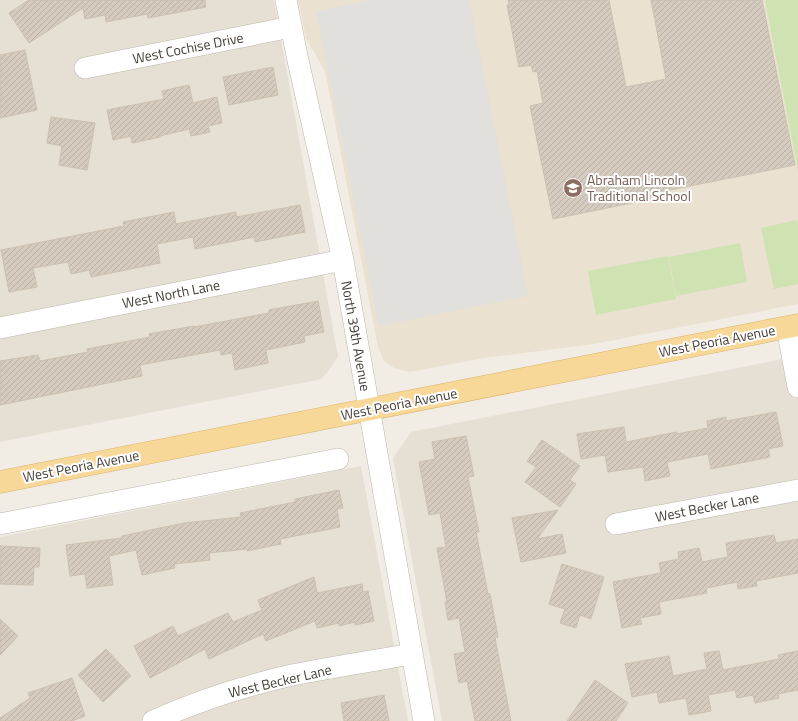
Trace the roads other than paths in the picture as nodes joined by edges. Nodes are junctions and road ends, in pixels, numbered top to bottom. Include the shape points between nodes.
1 (286, 0) edge
2 (291, 27) junction
3 (85, 68) dead end
4 (343, 260) junction
5 (792, 326) edge
6 (0, 328) edge
7 (798, 386) edge
8 (369, 410) junction
9 (338, 459) dead end
10 (0, 482) edge
11 (798, 490) edge
12 (0, 524) edge
13 (616, 524) dead end
14 (412, 654) junction
15 (153, 721) edge
16 (424, 721) edge

1 - 2 street, North 39th Avenue
2 - 3 street, West Cochise Drive
2 - 4 street, North 39th Avenue
4 - 6 street, West North Lane
4 - 8 street, North 39th Avenue
5 - 7 street
5 - 8 main road, West Peoria Avenue
8 - 10 main road, West Peoria Avenue
8 - 14 street, North 39th Avenue
9 - 12 street
11 - 13 street, West Becker Lane
14 - 15 street, West Becker Lane via 291,675 231,691
14 - 16 street, North 39th Avenue

